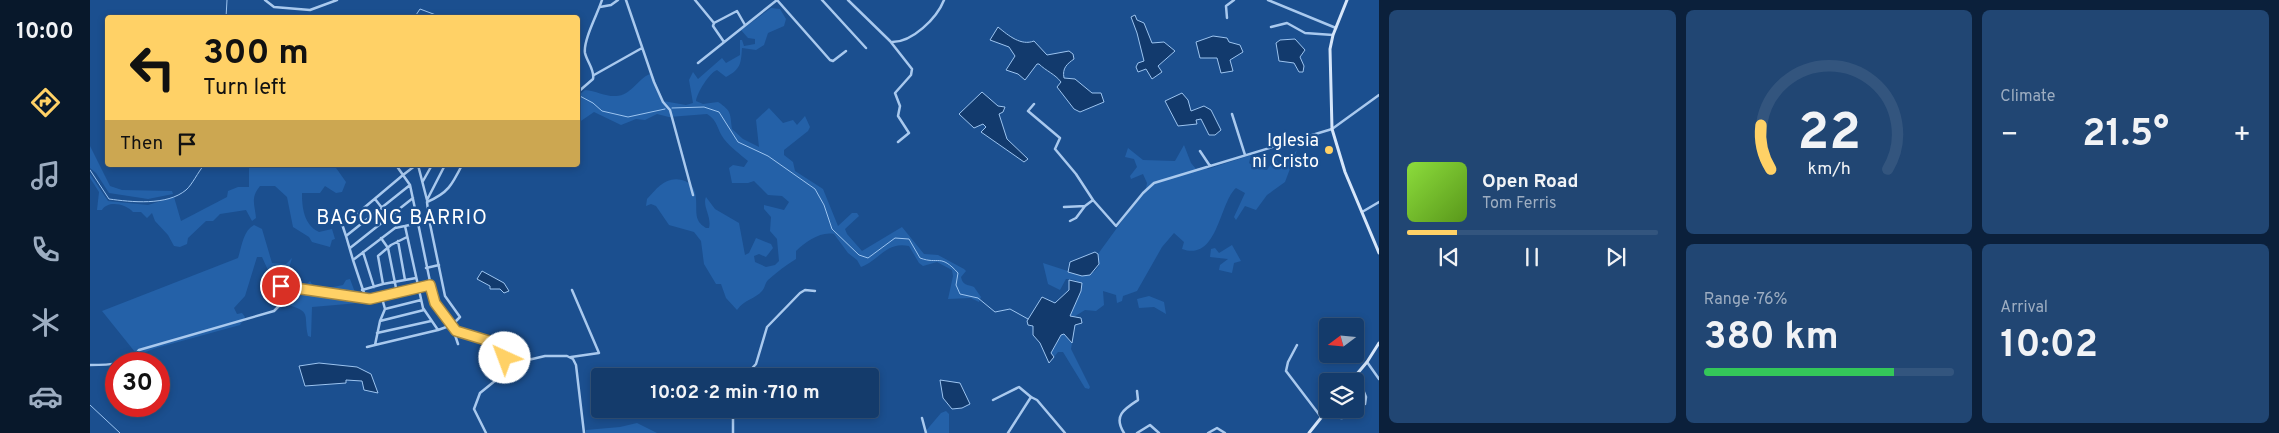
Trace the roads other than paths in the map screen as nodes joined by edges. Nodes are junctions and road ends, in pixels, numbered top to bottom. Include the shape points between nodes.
1 (265, 0) edge
2 (337, 0) edge
3 (602, 0) edge
4 (618, 0) edge
5 (626, 0) edge
6 (695, 0) edge
7 (777, 0) edge
8 (822, 0) edge
9 (848, 0) edge
10 (944, 0) edge
11 (1234, 0) edge
12 (1268, 0) edge
13 (1347, 0) edge
14 (600, 7) junction
15 (1227, 18) dead end
16 (714, 23) junction
17 (745, 25) junction
18 (1271, 27) dead end
19 (1336, 28) junction
20 (1333, 35) junction
21 (890, 41) junction
22 (724, 42) junction
23 (642, 48) junction
24 (866, 48) dead end
25 (846, 51) dead end
26 (698, 63) dead end
27 (594, 75) junction
28 (580, 91) edge
29 (1379, 95) edge
30 (1034, 104) dead end
31 (1232, 114) dead end
32 (1332, 129) junction
33 (898, 142) dead end
34 (1200, 151) dead end
35 (1245, 155) junction
36 (1210, 166) junction
37 (397, 167) edge
38 (414, 167) edge
39 (418, 167) edge
40 (431, 167) edge
41 (444, 167) edge
42 (461, 167) edge
43 (403, 175) junction
44 (422, 183) junction
45 (410, 185) junction
46 (693, 195) dead end
47 (413, 198) junction
48 (375, 199) junction
49 (1093, 200) junction
50 (427, 201) junction
51 (1379, 202) edge
52 (1084, 206) junction
53 (1064, 207) dead end
54 (382, 208) junction
55 (1362, 212) junction
56 (389, 217) junction
57 (429, 219) junction
58 (1070, 221) dead end
59 (365, 222) junction
60 (418, 223) junction
61 (342, 224) dead end
62 (406, 226) junction
63 (397, 227) junction
64 (346, 236) junction
65 (407, 237) junction
66 (381, 238) junction
67 (398, 241) junction
68 (350, 248) junction
69 (388, 248) junction
70 (363, 252) junction
71 (1379, 253) edge
72 (354, 260) junction
73 (439, 265) junction
74 (426, 268) junction
75 (416, 278) junction
76 (405, 280) junction
77 (394, 282) junction
78 (383, 284) junction
79 (430, 285) junction
80 (374, 287) junction
81 (418, 289) junction
82 (362, 290) junction
83 (572, 290) dead end
84 (815, 291) dead end
85 (396, 294) junction
86 (382, 297) junction
87 (366, 299) junction
88 (421, 300) junction
89 (385, 309) junction
90 (424, 310) junction
91 (380, 321) junction
92 (431, 321) junction
93 (452, 325) junction
94 (438, 330) junction
95 (457, 331) junction
96 (377, 333) junction
97 (458, 344) dead end
98 (375, 345) junction
99 (1297, 345) dead end
100 (1379, 345) edge
101 (367, 347) dead end
102 (504, 354) junction
103 (571, 357) junction
104 (1367, 362) junction
105 (90, 365) edge
106 (753, 368) edge
107 (1359, 373) edge
108 (1379, 379) edge
109 (1137, 391) dead end
110 (1364, 392) edge
111 (1031, 397) junction
112 (993, 400) dead end
113 (1364, 405) edge
114 (1319, 412) edge
115 (733, 418) edge
116 (922, 418) dead end
117 (1320, 418) edge
118 (486, 433) edge
119 (584, 433) edge
120 (733, 433) edge
121 (926, 433) edge
122 (1008, 433) edge
123 (1065, 433) edge
124 (1124, 433) edge
125 (1137, 433) edge
126 (1159, 433) edge
127 (1208, 433) edge
128 (1225, 433) edge
129 (1308, 433) edge

1 - 2 street via 274,7 310,10
3 - 14 street
4 - 14 street
5 - 23 street
6 - 16 street
7 - 17 street
7 - 25 street via 830,60
8 - 24 street
9 - 21 street
10 - 21 street via 928,23 908,37
11 - 15 street via 1226,6
12 - 19 street
13 - 19 main road
14 - 27 street via 585,49
16 - 17 street via 736,12
16 - 22 street
17 - 22 street
18 - 20 street via 1287,24 1305,33
19 - 20 main road
20 - 32 main road via 1330,53
21 - 33 street via 913,71 894,93 900,106 898,116 909,133
22 - 26 street
23 - 27 street
23 - 46 street via 662,102 670,110
27 - 28 street via 592,83
29 - 32 street
30 - 49 street via 1028,111 1060,138 1055,149
31 - 35 street
32 - 35 street
32 - 55 main road
34 - 36 street
35 - 36 street
36 - 49 street via 1152,184 1116,226
37 - 43 street
38 - 43 street
39 - 44 street
40 - 44 street
41 - 50 street
42 - 50 street via 448,190 439,198
43 - 45 street
43 - 48 street
44 - 50 street
45 - 47 street
45 - 54 street
47 - 56 street
47 - 60 street
48 - 54 street
48 - 59 street via 358,213
49 - 52 street
50 - 57 street
51 - 55 street
52 - 53 street
52 - 58 street
54 - 56 street
54 - 59 street
55 - 71 main road
56 - 63 street
56 - 68 street
57 - 60 street
57 - 73 street
59 - 64 street
60 - 62 street
60 - 74 street
61 - 64 street
62 - 63 street
62 - 65 street
63 - 66 street
64 - 68 street
65 - 67 street
65 - 75 street
66 - 69 street
66 - 70 street
67 - 69 street
67 - 76 street
68 - 72 street
69 - 77 street
69 - 78 street via 378,258
70 - 72 street
70 - 80 street
72 - 82 street
73 - 74 street
73 - 93 street via 445,296 460,317
74 - 79 street
75 - 76 street
75 - 81 street
76 - 77 street
77 - 78 street
77 - 85 street
78 - 80 street
79 - 81 street
79 - 93 street via 435,303
80 - 82 street
81 - 85 street
81 - 88 street
82 - 87 street
83 - 103 street via 599,353
84 - 106 street via 800,293 772,321
85 - 86 street
86 - 87 street
86 - 89 street
87 - 105 street via 280,286 277,289 281,304 274,311 139,350 132,358 104,366
88 - 89 street
88 - 90 street
89 - 91 street
90 - 91 street
90 - 92 street
91 - 96 street
92 - 94 street
92 - 96 street
93 - 94 street
93 - 95 street
94 - 98 street
95 - 97 street
95 - 102 street via 489,341
96 - 98 street
98 - 101 street
99 - 114 street via 1286,371
100 - 104 main road
102 - 103 street via 528,360 549,356
102 - 118 street via 501,376 480,393 474,409
103 - 119 street via 576,365
104 - 107 main road
104 - 108 street
109 - 124 street via 1137,400 1120,414
110 - 113 street
111 - 112 street via 1019,387
111 - 122 street
111 - 123 street
115 - 120 street
116 - 121 street
117 - 129 main road
125 - 126 street via 1150,424
127 - 128 street via 1217,428

